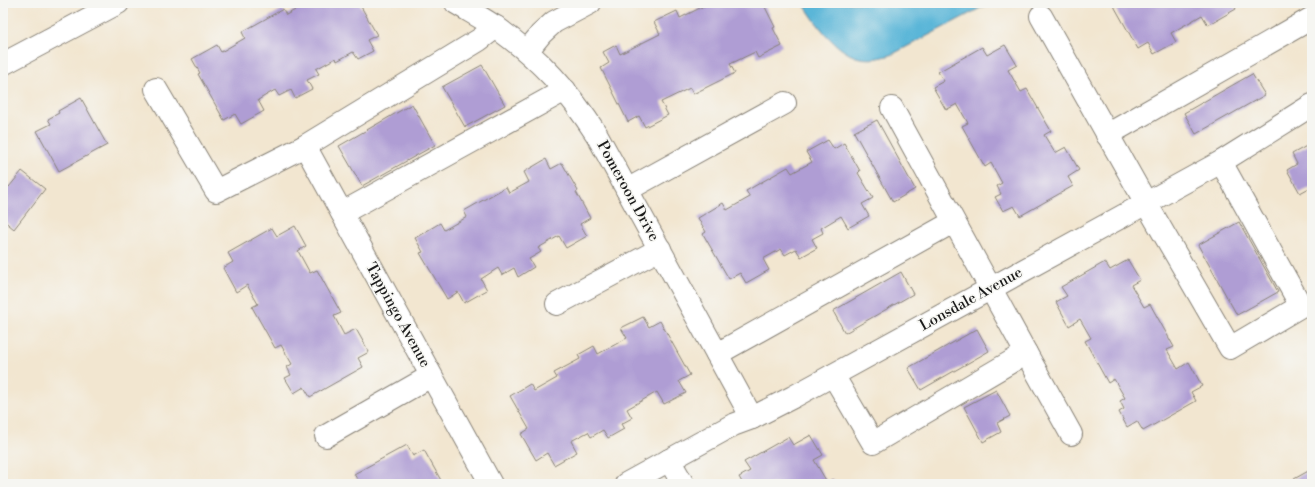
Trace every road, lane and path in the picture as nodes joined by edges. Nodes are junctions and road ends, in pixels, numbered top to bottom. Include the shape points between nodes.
1 (118, 3) edge
2 (590, 3) edge
3 (465, 5) edge
4 (1041, 16) dead end
5 (1312, 18) edge
6 (496, 27) junction
7 (528, 51) junction
8 (3, 64) edge
9 (156, 89) dead end
10 (565, 90) junction
11 (785, 103) dead end
12 (1312, 105) edge
13 (892, 108) dead end
14 (1107, 135) junction
15 (305, 146) junction
16 (1221, 162) junction
17 (627, 190) junction
18 (1146, 203) junction
19 (342, 213) junction
20 (953, 222) junction
21 (660, 249) junction
22 (991, 289) junction
23 (557, 304) dead end
24 (1026, 353) junction
25 (717, 354) junction
26 (833, 375) junction
27 (431, 376) junction
28 (752, 418) junction
29 (1071, 434) dead end
30 (326, 436) dead end
31 (669, 460) junction
32 (491, 484) edge
33 (626, 484) edge
34 (683, 484) edge

1 - 8 street
2 - 7 street via 554,22
3 - 6 street, Pomeroon Drive
4 - 14 street
5 - 14 street
6 - 7 street, Pomeroon Drive
6 - 15 street via 479,40
7 - 10 street, Pomeroon Drive
9 - 15 street via 216,191
10 - 17 street, Pomeroon Drive via 597,135
10 - 19 street
11 - 17 street
12 - 16 street, Lonsdale Avenue
13 - 20 street
14 - 18 street
15 - 19 street, Tappingo Avenue
16 - 18 street, Lonsdale Avenue
16 - 18 street via 1301,306 1230,348
17 - 21 street, Pomeroon Drive
18 - 22 street, Lonsdale Avenue
19 - 27 street, Tappingo Avenue
20 - 22 street
20 - 25 street
21 - 23 street
21 - 25 street, Pomeroon Drive
22 - 24 street
22 - 26 street, Lonsdale Avenue
24 - 26 street via 873,443
24 - 29 street
25 - 28 street, Pomeroon Drive
26 - 28 street, Lonsdale Avenue
27 - 30 street
27 - 32 street, Tappingo Avenue
28 - 31 street, Lonsdale Avenue via 733,425
31 - 33 street, Lonsdale Avenue
31 - 34 street

